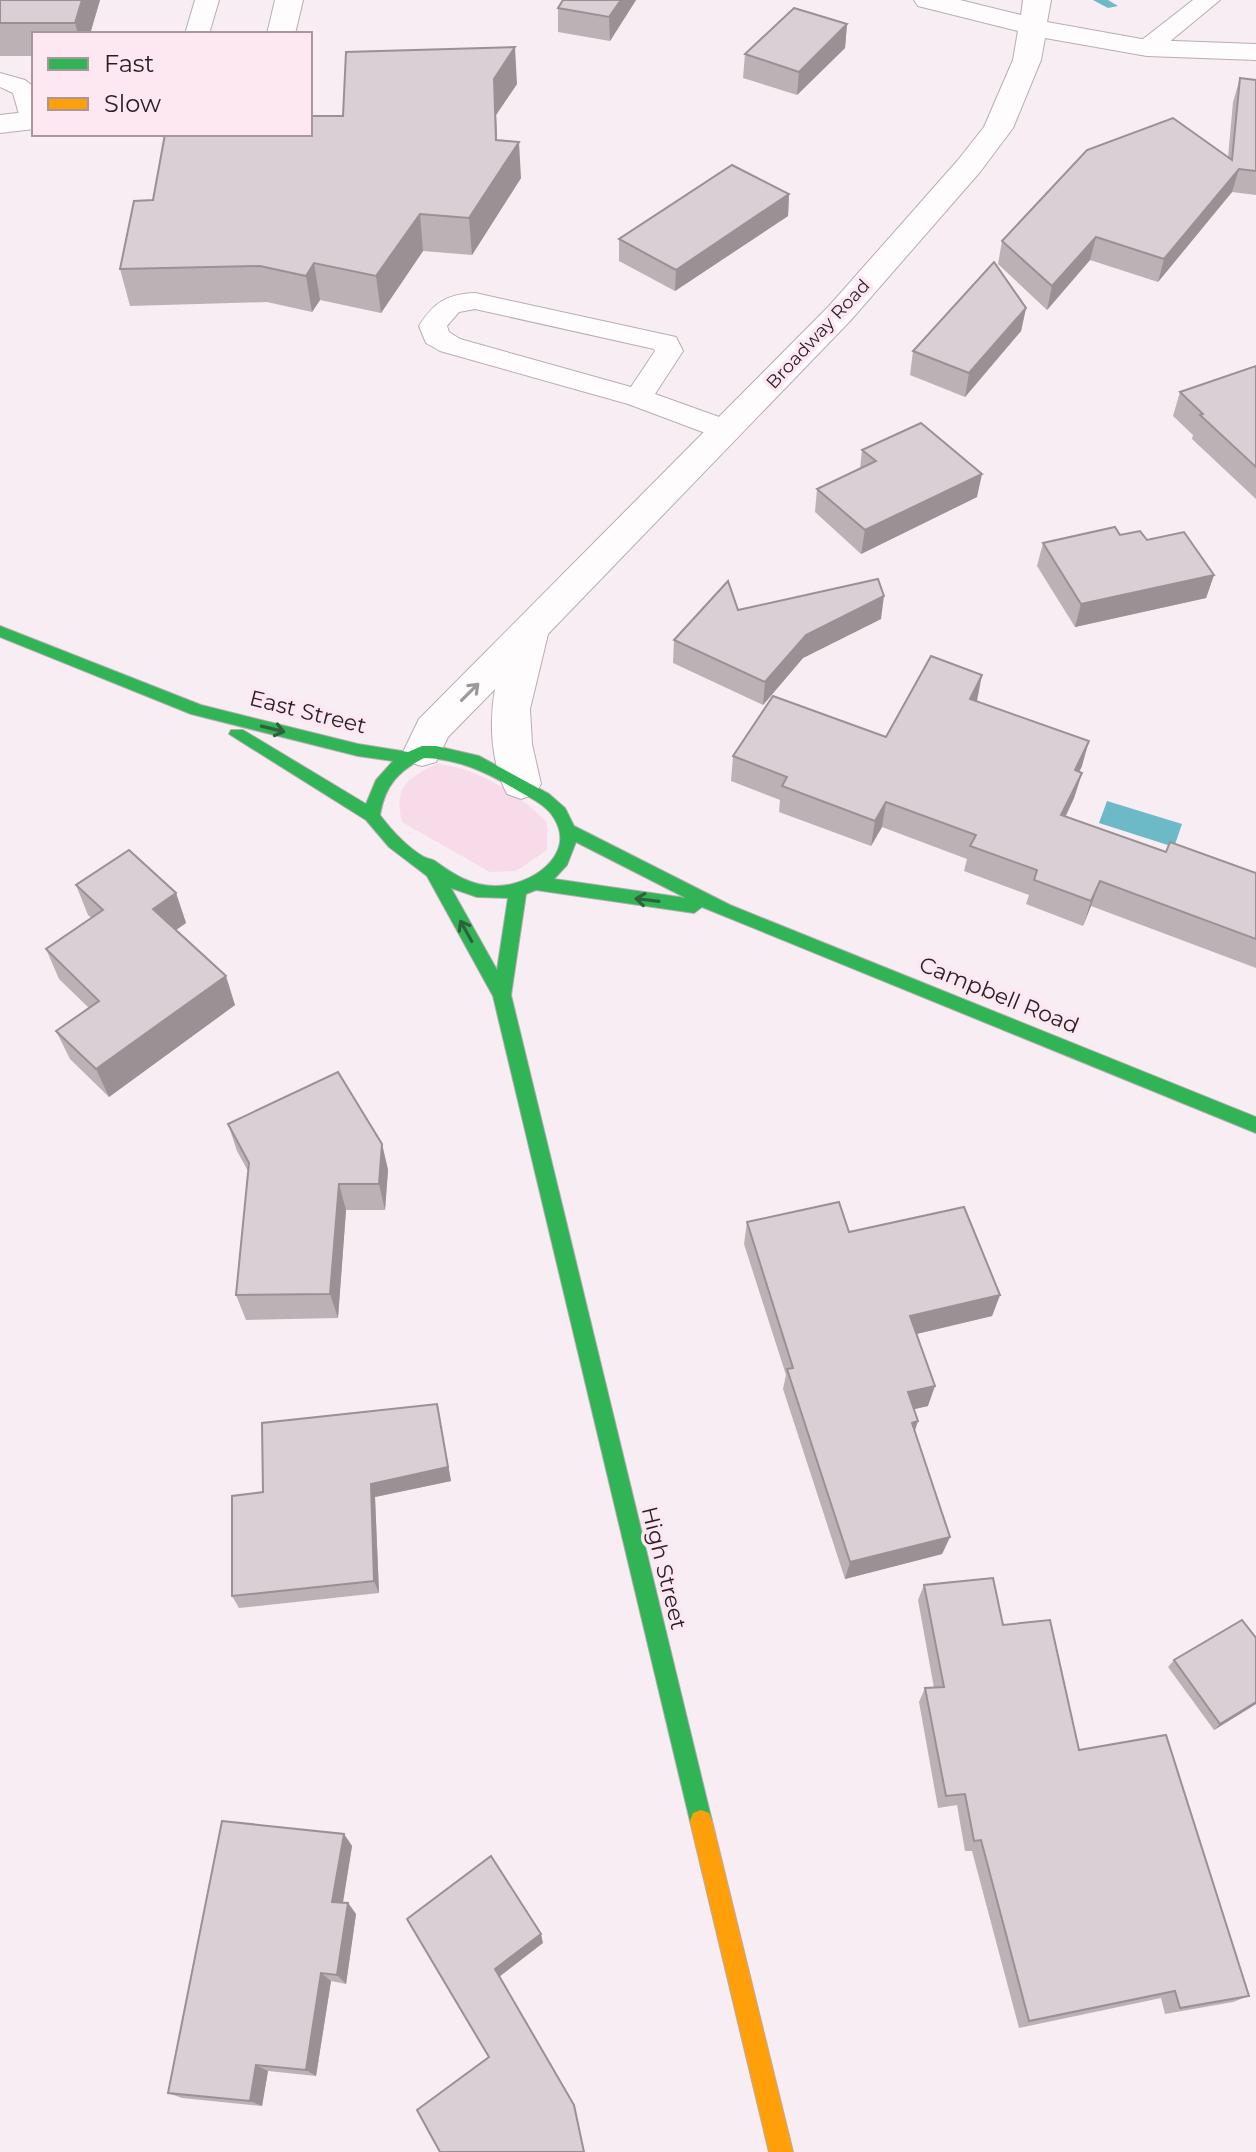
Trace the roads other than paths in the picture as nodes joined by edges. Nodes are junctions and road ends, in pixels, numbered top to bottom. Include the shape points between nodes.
1 (207, 0) edge
2 (289, 0) edge
3 (928, 0) edge
4 (1208, 0) edge
5 (1035, 14) edge
6 (198, 32) edge
7 (281, 32) edge
8 (1147, 48) junction
9 (1256, 52) edge
10 (0, 80) edge
11 (32, 116) edge
12 (32, 120) edge
13 (0, 124) edge
14 (638, 398) junction
15 (726, 430) junction
16 (535, 627) junction
17 (0, 631) edge
18 (197, 710) junction
19 (415, 755) junction
20 (521, 784) junction
21 (372, 816) junction
22 (569, 831) junction
23 (430, 866) junction
24 (536, 883) junction
25 (518, 891) junction
26 (724, 910) junction
27 (502, 995) junction
28 (1256, 1125) edge
29 (781, 2152) edge

1 - 6 lane
2 - 7 street
3 - 5 street
4 - 8 lane
5 - 8 street via 1082,39
5 - 15 street, Broadway Road via 1027,60 998,128 840,313
8 - 9 street
10 - 11 lane via 26,91
12 - 13 street
14 - 14 lane via 450,345 436,337 433,326 451,303 475,301 666,343 669,351
14 - 15 lane
15 - 16 street, Broadway Road
19 -> 16 street, Broadway Road via 433,729
16 - 20 street, Broadway Road via 514,677 508,710
17 - 18 street, East Street
18 -> 19 street, East Street via 358,750
18 - 21 street, East Street
19 - 20 street via 471,756
19 - 21 street via 378,783
20 - 22 street via 551,803
21 - 23 street via 390,839
22 - 24 street via 561,863
22 - 26 street, Campbell Road
23 - 25 street via 476,889
27 -> 23 street, High Street
24 - 25 street
26 -> 24 street, Campbell Road
25 - 27 street, High Street
26 - 28 street, Campbell Road
27 - 29 street, High Street

